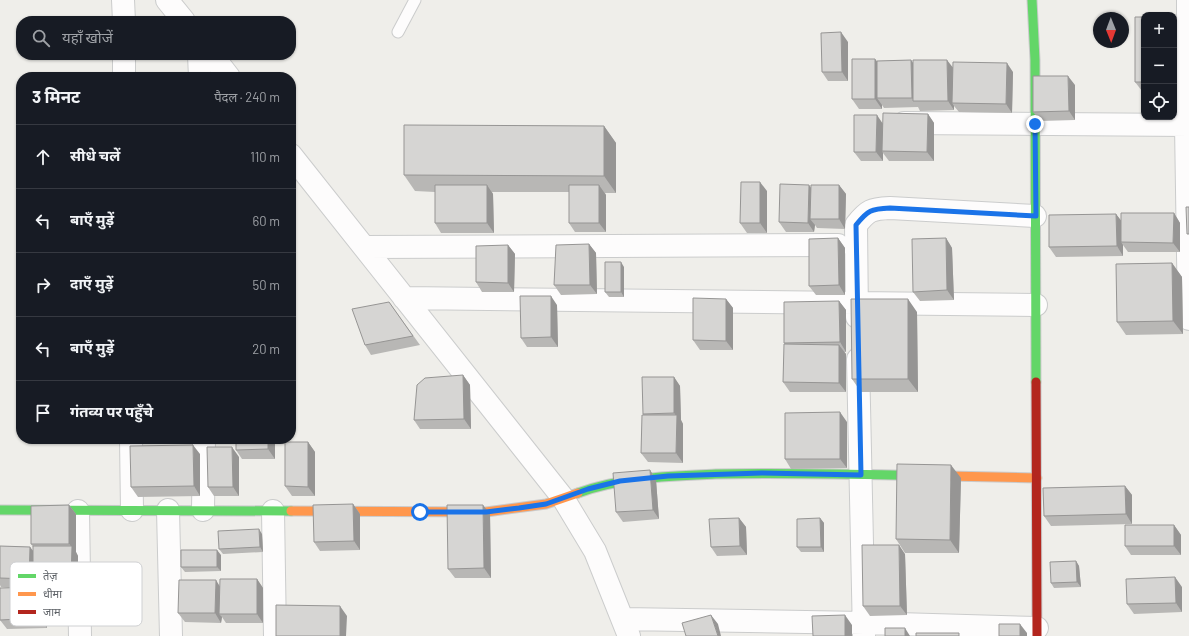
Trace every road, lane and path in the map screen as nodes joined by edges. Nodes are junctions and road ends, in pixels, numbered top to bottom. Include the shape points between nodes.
1 (123, 0) edge
2 (167, 0) edge
3 (415, 0) edge
4 (1032, 0) edge
5 (1188, 0) edge
6 (124, 16) edge
7 (180, 16) edge
8 (398, 32) dead end
9 (124, 60) edge
10 (199, 60) edge
11 (216, 60) edge
12 (124, 72) edge
13 (200, 72) edge
14 (226, 72) edge
15 (881, 122) edge
16 (1035, 124) junction
17 (1188, 125) edge
18 (296, 161) edge
19 (1036, 216) junction
20 (856, 245) junction
21 (364, 247) junction
22 (404, 298) junction
23 (857, 303) junction
24 (1036, 305) junction
25 (1189, 319) edge
26 (131, 444) edge
27 (204, 444) edge
28 (861, 475) junction
29 (1037, 478) junction
30 (563, 498) junction
31 (0, 504) edge
32 (0, 510) edge
33 (132, 510) junction
34 (168, 510) junction
35 (203, 510) junction
36 (78, 511) junction
37 (273, 511) junction
38 (0, 518) edge
39 (79, 562) edge
40 (80, 626) edge
41 (626, 627) edge
42 (864, 629) edge
43 (1037, 632) edge
44 (80, 636) edge
45 (172, 636) edge
46 (275, 636) edge

1 - 6 street
2 - 7 street
3 - 8 lane
4 - 16 street
5 - 17 street
9 - 12 street
10 - 13 street
11 - 14 street
15 - 16 street
16 - 17 street
16 - 19 street
17 - 25 street
18 - 21 street
19 - 20 street via 874,209 864,214 856,225
19 - 24 street
20 - 21 street
20 - 23 street
21 - 22 street
22 - 23 street
22 - 30 street
23 - 24 street
23 - 28 street
24 - 29 street
26 - 33 street
27 - 35 street
28 - 29 street
28 - 30 street via 762,473 668,476 620,481
28 - 42 street
29 - 43 street
30 - 37 street via 546,504 486,512
30 - 41 street via 595,551
31 - 32 street
32 - 36 street
32 - 38 street
33 - 34 street
33 - 36 street
34 - 35 street
34 - 45 street
35 - 37 street
36 - 39 street
37 - 46 street
40 - 44 street
41 - 42 street
42 - 43 street

